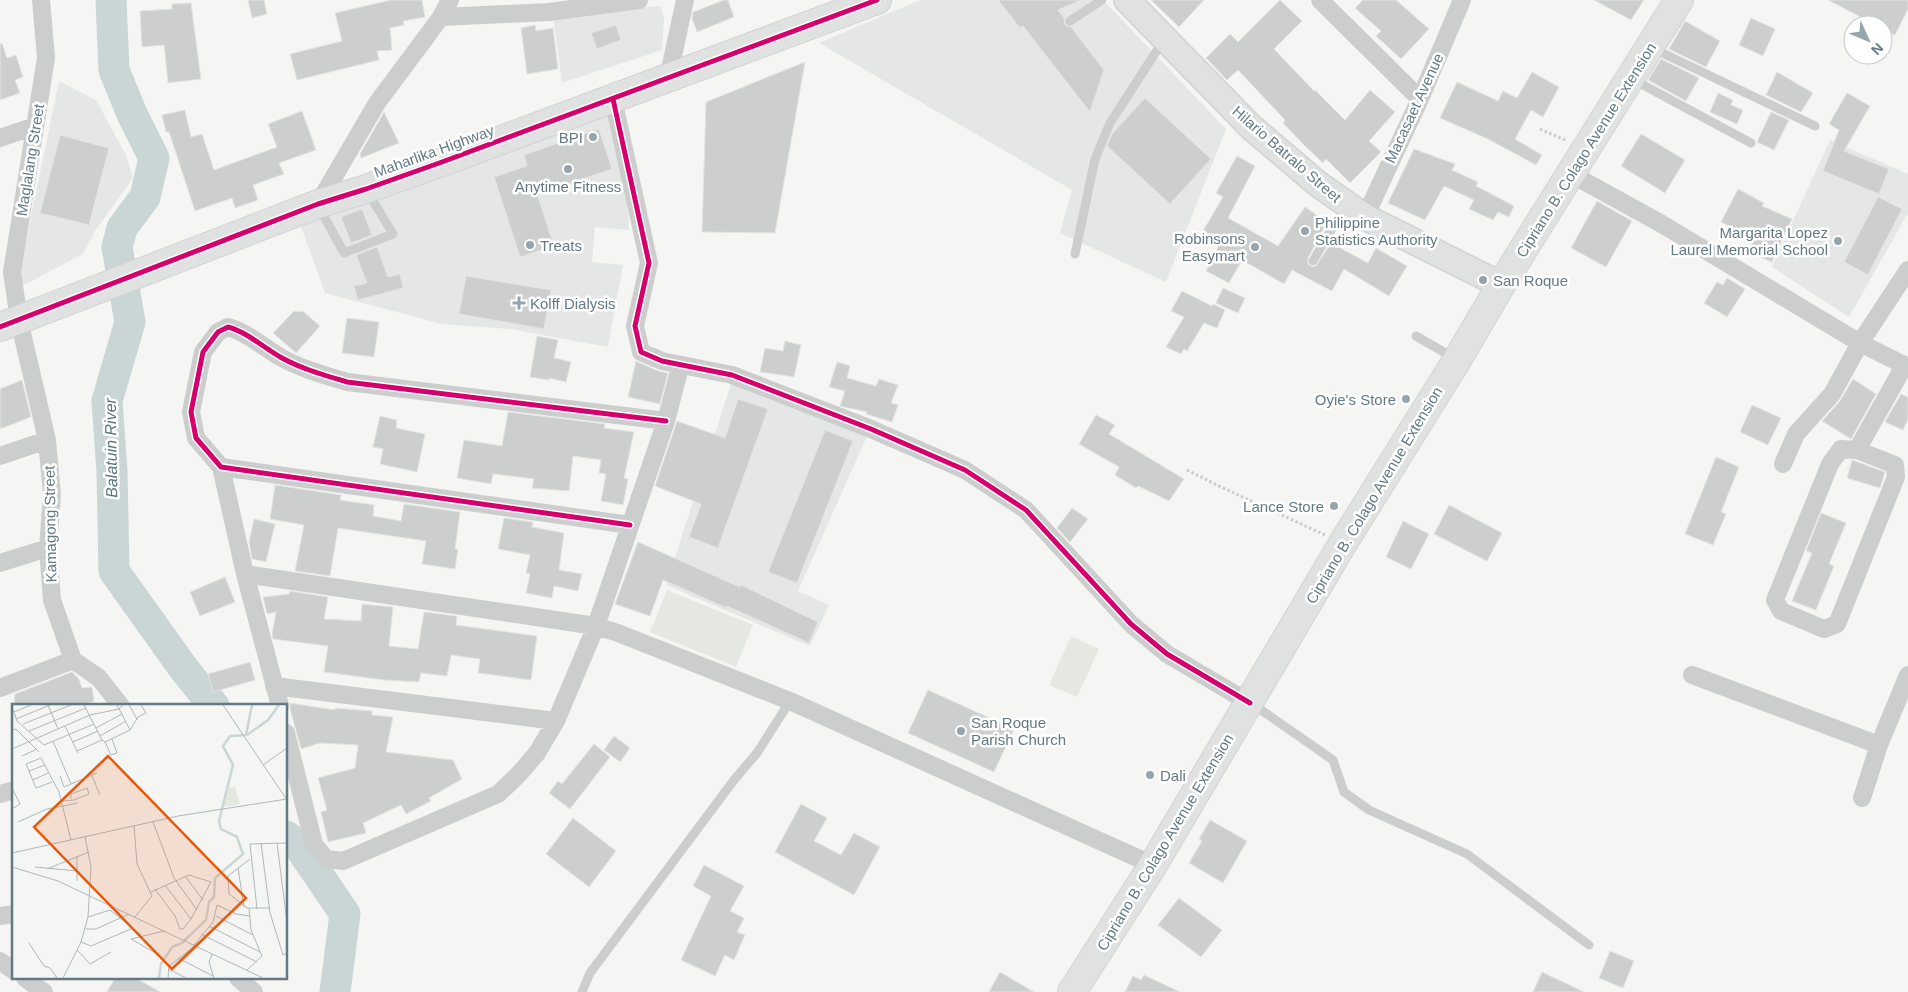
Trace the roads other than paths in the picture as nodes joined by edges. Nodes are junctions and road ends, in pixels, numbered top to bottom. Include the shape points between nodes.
1 (41, 0) edge
2 (450, 0) edge
3 (639, 0) edge
4 (686, 0) edge
5 (877, 0) edge
6 (1102, 0) edge
7 (1127, 0) edge
8 (1320, 0) edge
9 (1462, 0) edge
10 (1679, 0) edge
11 (552, 6) edge
12 (441, 17) junction
13 (1070, 20) dead end
14 (1164, 38) junction
15 (1650, 46) junction
16 (1630, 78) junction
17 (668, 79) junction
18 (613, 99) junction
19 (1420, 99) junction
20 (35, 126) junction
21 (1815, 126) dead end
22 (0, 138) edge
23 (1751, 143) dead end
24 (1571, 174) junction
25 (366, 189) junction
26 (318, 204) junction
27 (1355, 211) junction
28 (1075, 254) dead end
29 (1313, 261) dead end
30 (1908, 270) edge
31 (1501, 285) junction
32 (10, 324) edge
33 (1416, 336) dead end
34 (1860, 343) junction
35 (1457, 360) junction
36 (1906, 366) edge
37 (678, 375) dead end
38 (666, 421) junction
39 (47, 440) junction
40 (1857, 450) junction
41 (0, 456) edge
42 (1783, 464) dead end
43 (221, 467) junction
44 (630, 525) junction
45 (48, 548) junction
46 (0, 563) edge
47 (245, 574) junction
48 (596, 626) junction
49 (73, 660) junction
50 (1692, 675) dead end
51 (1908, 675) edge
52 (274, 686) junction
53 (0, 688) edge
54 (790, 701) junction
55 (1250, 702) junction
56 (119, 704) edge
57 (279, 704) edge
58 (556, 721) junction
59 (288, 740) edge
60 (1879, 746) junction
61 (1862, 798) dead end
62 (1153, 865) junction
63 (1589, 945) dead end
64 (0, 961) edge
65 (12, 970) edge
66 (27, 980) edge
67 (240, 980) edge
68 (1074, 991) edge
69 (44, 992) edge
70 (254, 992) edge
71 (582, 992) edge

1 - 20 street, Maglalang Street via 46,58
2 - 12 street
3 - 11 street
4 - 17 street
5 - 17 main road, Maharlika Highway
6 - 13 lane
7 - 14 street, Hilario Batralo Street
8 - 19 street
9 - 19 street, Macasaet Avenue
10 - 15 main road, Cipriano B. Colago Avenue Extension
11 - 12 street
12 - 26 street via 378,103
14 - 27 street, Hilario Batralo Street via 1251,127
14 - 28 lane via 1110,124 1095,159
15 - 16 main road, Cipriano B. Colago Avenue Extension
15 - 21 lane
16 - 23 lane
16 - 24 main road, Cipriano B. Colago Avenue Extension
17 - 18 main road, Maharlika Highway
18 - 25 main road, Maharlika Highway
18 - 55 street via 649,263 635,326 641,352 662,361 732,374 965,470 1026,510 1132,624 1167,654
19 - 27 street, Macasaet Avenue
20 - 22 street
20 - 32 street, Maglalang Street via 12,272
24 - 31 main road, Cipriano B. Colago Avenue Extension
24 - 34 street via 1660,223
25 - 26 main road, Maharlika Highway
25 - 26 lane via 393,234 344,252
26 - 32 main road, Maharlika Highway
27 - 29 lane
27 - 31 street, Hilario Batralo Street
30 - 34 street
31 - 35 main road, Cipriano B. Colago Avenue Extension
32 - 39 street, Kamagong Street
33 - 35 lane
34 - 36 street
34 - 42 street via 1832,394 1796,434
35 - 55 main road, Cipriano B. Colago Avenue Extension via 1343,543
36 - 40 street
37 - 38 street
38 - 43 street via 347,382 309,371 228,327 218,332 203,352 191,412 196,438
38 - 44 street
39 - 41 street
39 - 45 street, Kamagong Street via 52,495
40 - 40 street via 1841,449 1830,464 1775,600 1781,611 1824,629 1837,624 1896,476 1895,465
43 - 44 street
43 - 47 street
44 - 48 street
45 - 46 street
45 - 49 street, Kamagong Street via 52,600
47 - 48 street
47 - 52 street
48 - 54 street
48 - 58 street
49 - 53 street
49 - 56 street via 99,678
50 - 60 street
51 - 60 street
52 - 57 street
52 - 58 street
54 - 62 street
54 - 71 lane via 757,753 590,973
55 - 62 main road, Cipriano B. Colago Avenue Extension
55 - 63 lane via 1334,760 1344,792 1369,810 1467,854
58 - 59 street via 537,753 498,794 343,861 326,859 314,844
60 - 61 street
62 - 68 main road, Cipriano B. Colago Avenue Extension
64 - 65 street
66 - 69 street
67 - 70 street

